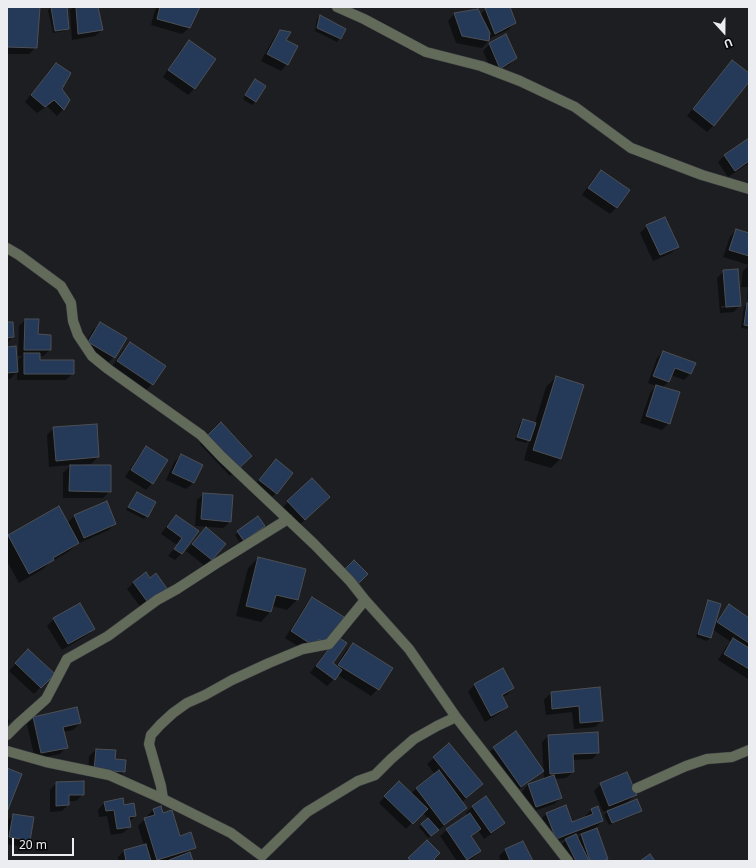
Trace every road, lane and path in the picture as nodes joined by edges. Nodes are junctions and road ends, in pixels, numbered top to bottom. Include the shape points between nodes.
1 (337, 7) edge
2 (749, 189) edge
3 (7, 248) edge
4 (288, 519) junction
5 (365, 600) junction
6 (456, 718) junction
7 (7, 735) edge
8 (749, 750) edge
9 (7, 751) edge
10 (637, 788) dead end
11 (163, 799) junction
12 (568, 861) edge

1 - 2 street via 426,52 481,66 575,107 631,148 702,175
3 - 4 street via 61,286 71,303 78,335 92,356 201,435
4 - 5 street via 350,581
4 - 7 street via 157,600 108,636 67,659 46,699
5 - 6 street via 409,649
5 - 11 street via 329,644 303,649 269,663 187,703 173,713 151,735 149,744
6 - 11 street via 414,739 375,775 358,781 307,812 262,856 231,833
6 - 12 street
8 - 10 street via 686,766
9 - 11 street via 109,775

